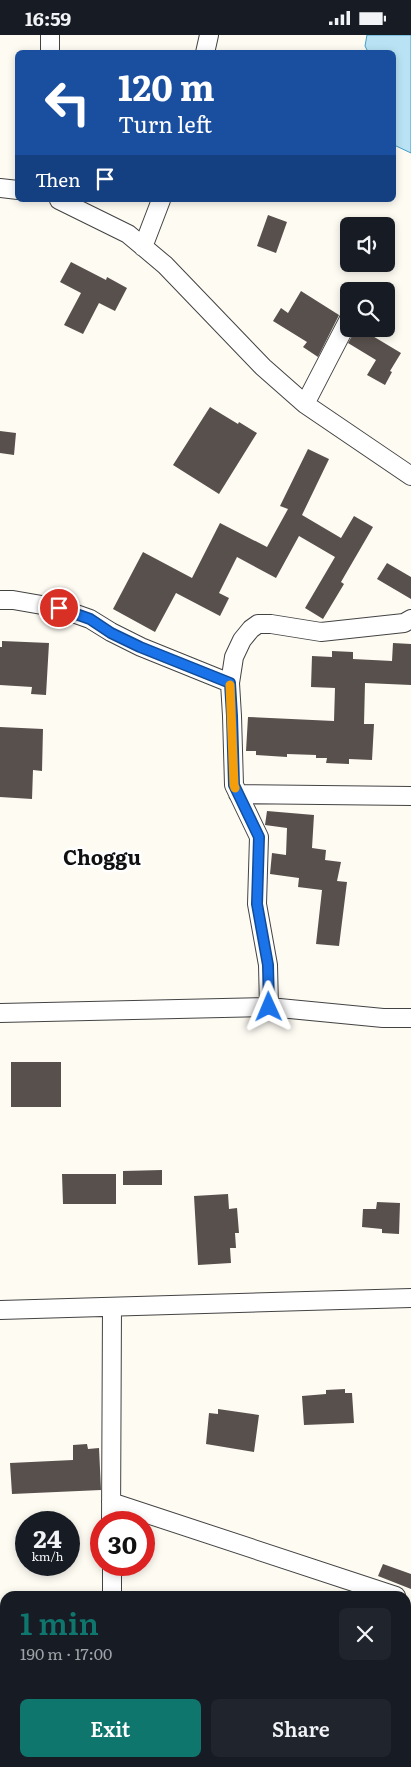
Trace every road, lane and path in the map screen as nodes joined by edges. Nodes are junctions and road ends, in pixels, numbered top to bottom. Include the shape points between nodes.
1 (50, 35) edge
2 (209, 35) edge
3 (50, 50) edge
4 (206, 50) edge
5 (0, 188) edge
6 (15, 190) edge
7 (63, 202) edge
8 (160, 202) edge
9 (143, 247) junction
10 (340, 336) edge
11 (305, 404) junction
12 (411, 476) edge
13 (0, 600) edge
14 (411, 619) edge
15 (230, 683) junction
16 (238, 795) junction
17 (411, 796) edge
18 (269, 1007) junction
19 (0, 1013) edge
20 (411, 1018) edge
21 (411, 1298) edge
22 (112, 1307) junction
23 (0, 1310) edge
24 (110, 1503) junction
25 (110, 1511) edge
26 (112, 1576) edge
27 (112, 1591) edge
28 (381, 1591) edge

1 - 3 street
2 - 4 street
5 - 6 street
7 - 9 street via 128,234
8 - 9 street
9 - 11 street via 165,265 263,367
10 - 11 street
11 - 12 street
13 - 15 street via 59,608 90,619 140,647
14 - 15 street via 404,623 321,632 258,624 251,629 234,657
15 - 16 street via 234,785
16 - 17 street
16 - 18 street via 259,837 257,904 268,965
18 - 19 street
18 - 20 street
21 - 22 street
22 - 23 street
22 - 24 street
24 - 25 street
24 - 28 street
26 - 27 street

